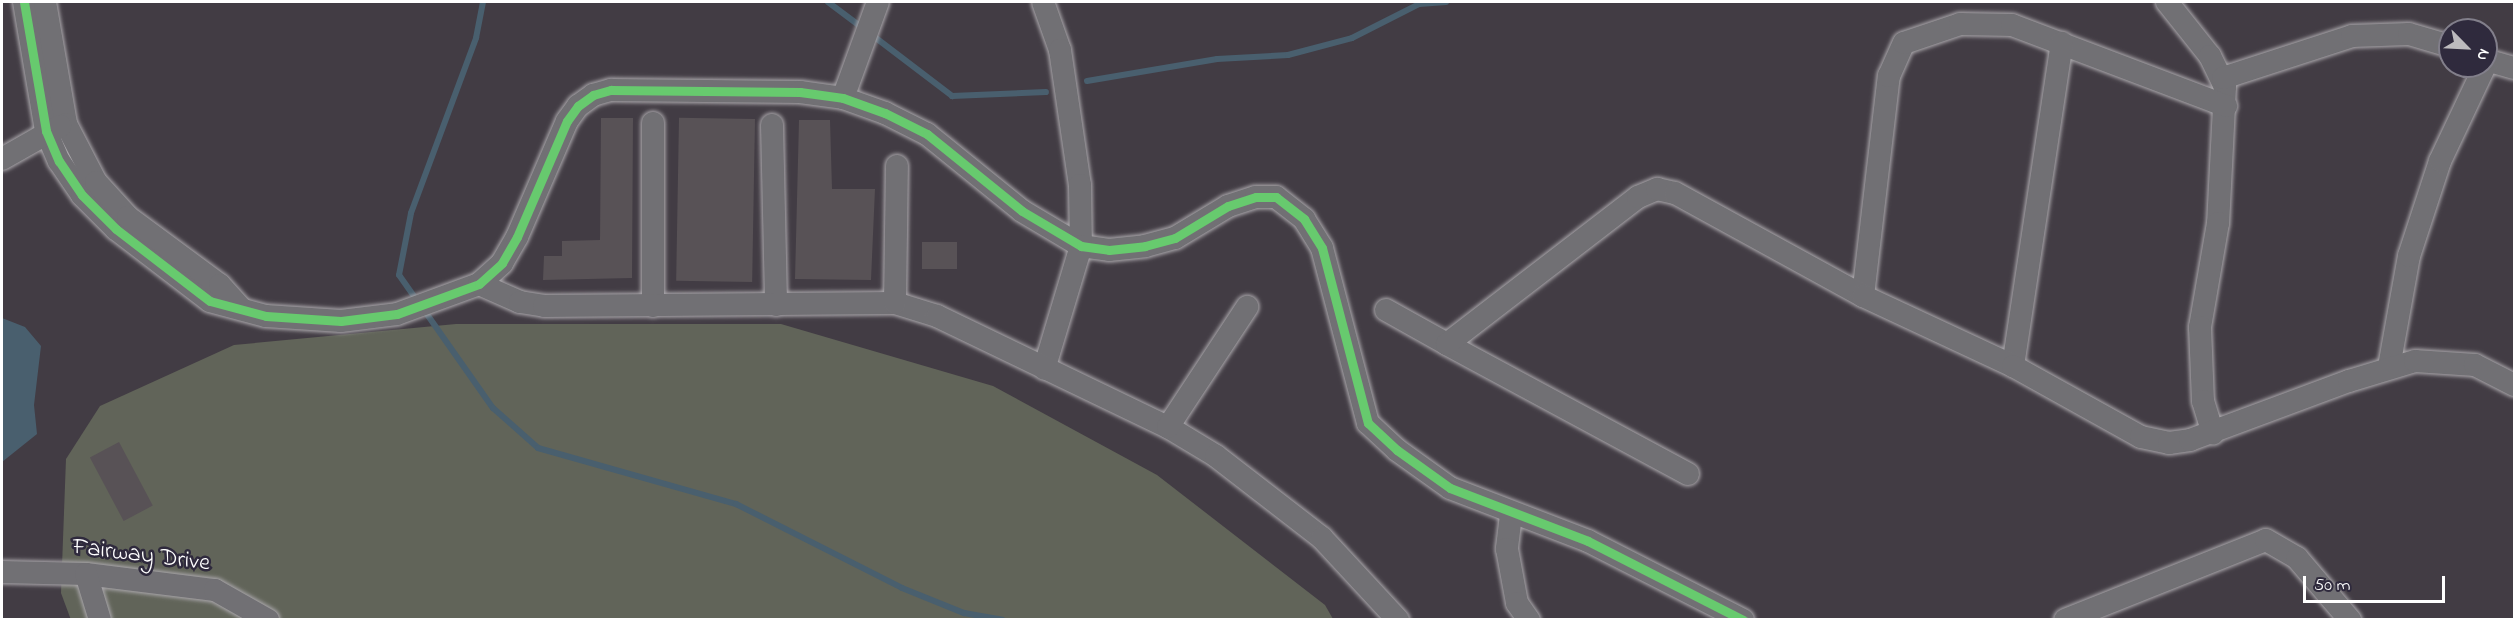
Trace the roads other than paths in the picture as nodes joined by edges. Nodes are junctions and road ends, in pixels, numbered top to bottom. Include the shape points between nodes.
1 (24, 2) edge
2 (45, 2) edge
3 (1043, 2) edge
4 (2167, 2) edge
5 (877, 7) edge
6 (2438, 42) edge
7 (2062, 43) junction
8 (2498, 65) edge
9 (2514, 68) edge
10 (2223, 78) junction
11 (2479, 78) edge
12 (843, 98) junction
13 (2226, 106) junction
14 (653, 123) dead end
15 (772, 125) dead end
16 (56, 128) junction
17 (2, 159) edge
18 (897, 166) dead end
19 (1081, 246) junction
20 (479, 284) junction
21 (1863, 296) junction
22 (895, 303) junction
23 (653, 306) junction
24 (776, 306) junction
25 (1247, 307) dead end
26 (1386, 310) dead end
27 (1448, 344) junction
28 (2013, 366) junction
29 (2389, 367) junction
30 (1044, 369) junction
31 (2514, 385) edge
32 (1168, 427) junction
33 (2213, 433) junction
34 (1688, 474) dead end
35 (1511, 515) junction
36 (2, 572) edge
37 (86, 574) junction
38 (100, 620) edge
39 (268, 620) edge
40 (1398, 620) edge
41 (1529, 620) edge
42 (1743, 620) edge
43 (2065, 620) edge
44 (2350, 620) edge

1 - 16 street
2 - 16 street
3 - 19 street via 1061,62 1080,185
4 - 10 street
5 - 12 street
6 - 10 street via 2409,34 2352,36
7 - 13 street
7 - 21 street via 2012,25 1960,24 1904,43 1889,76
7 - 28 street
8 - 9 street
10 - 13 street
11 - 29 street via 2440,161 2409,256
12 - 19 street via 927,134 1022,212
12 - 20 street via 800,92 646,89 593,95 578,106 567,122 502,263
13 - 33 street via 2218,223 2200,327 2204,401
14 - 23 street
15 - 24 street
16 - 17 street
16 - 20 street via 59,161 82,195 116,229 210,301 297,320 341,321 397,314
18 - 22 street
19 - 30 street
19 - 35 street via 1109,250 1145,246 1175,238 1228,206 1256,197 1276,197 1304,219 1322,248 1368,423 1397,450 1450,488
20 - 23 street via 520,302 544,306
21 - 27 street via 1675,194 1657,189 1638,196
21 - 28 street
22 - 24 street
22 - 30 street via 937,316
23 - 24 street
25 - 32 street
26 - 27 street
27 - 34 street
28 - 33 street via 2141,437 2169,443
29 - 31 street via 2415,361 2475,365
29 - 33 street
30 - 32 street
32 - 40 street via 1216,456 1322,538
35 - 41 street via 1507,549 1517,603
35 - 42 street via 1588,541
36 - 37 street, Fairway Drive
37 - 38 street
37 - 39 street, Fairway Drive via 214,590
43 - 44 street via 2266,540 2297,558

